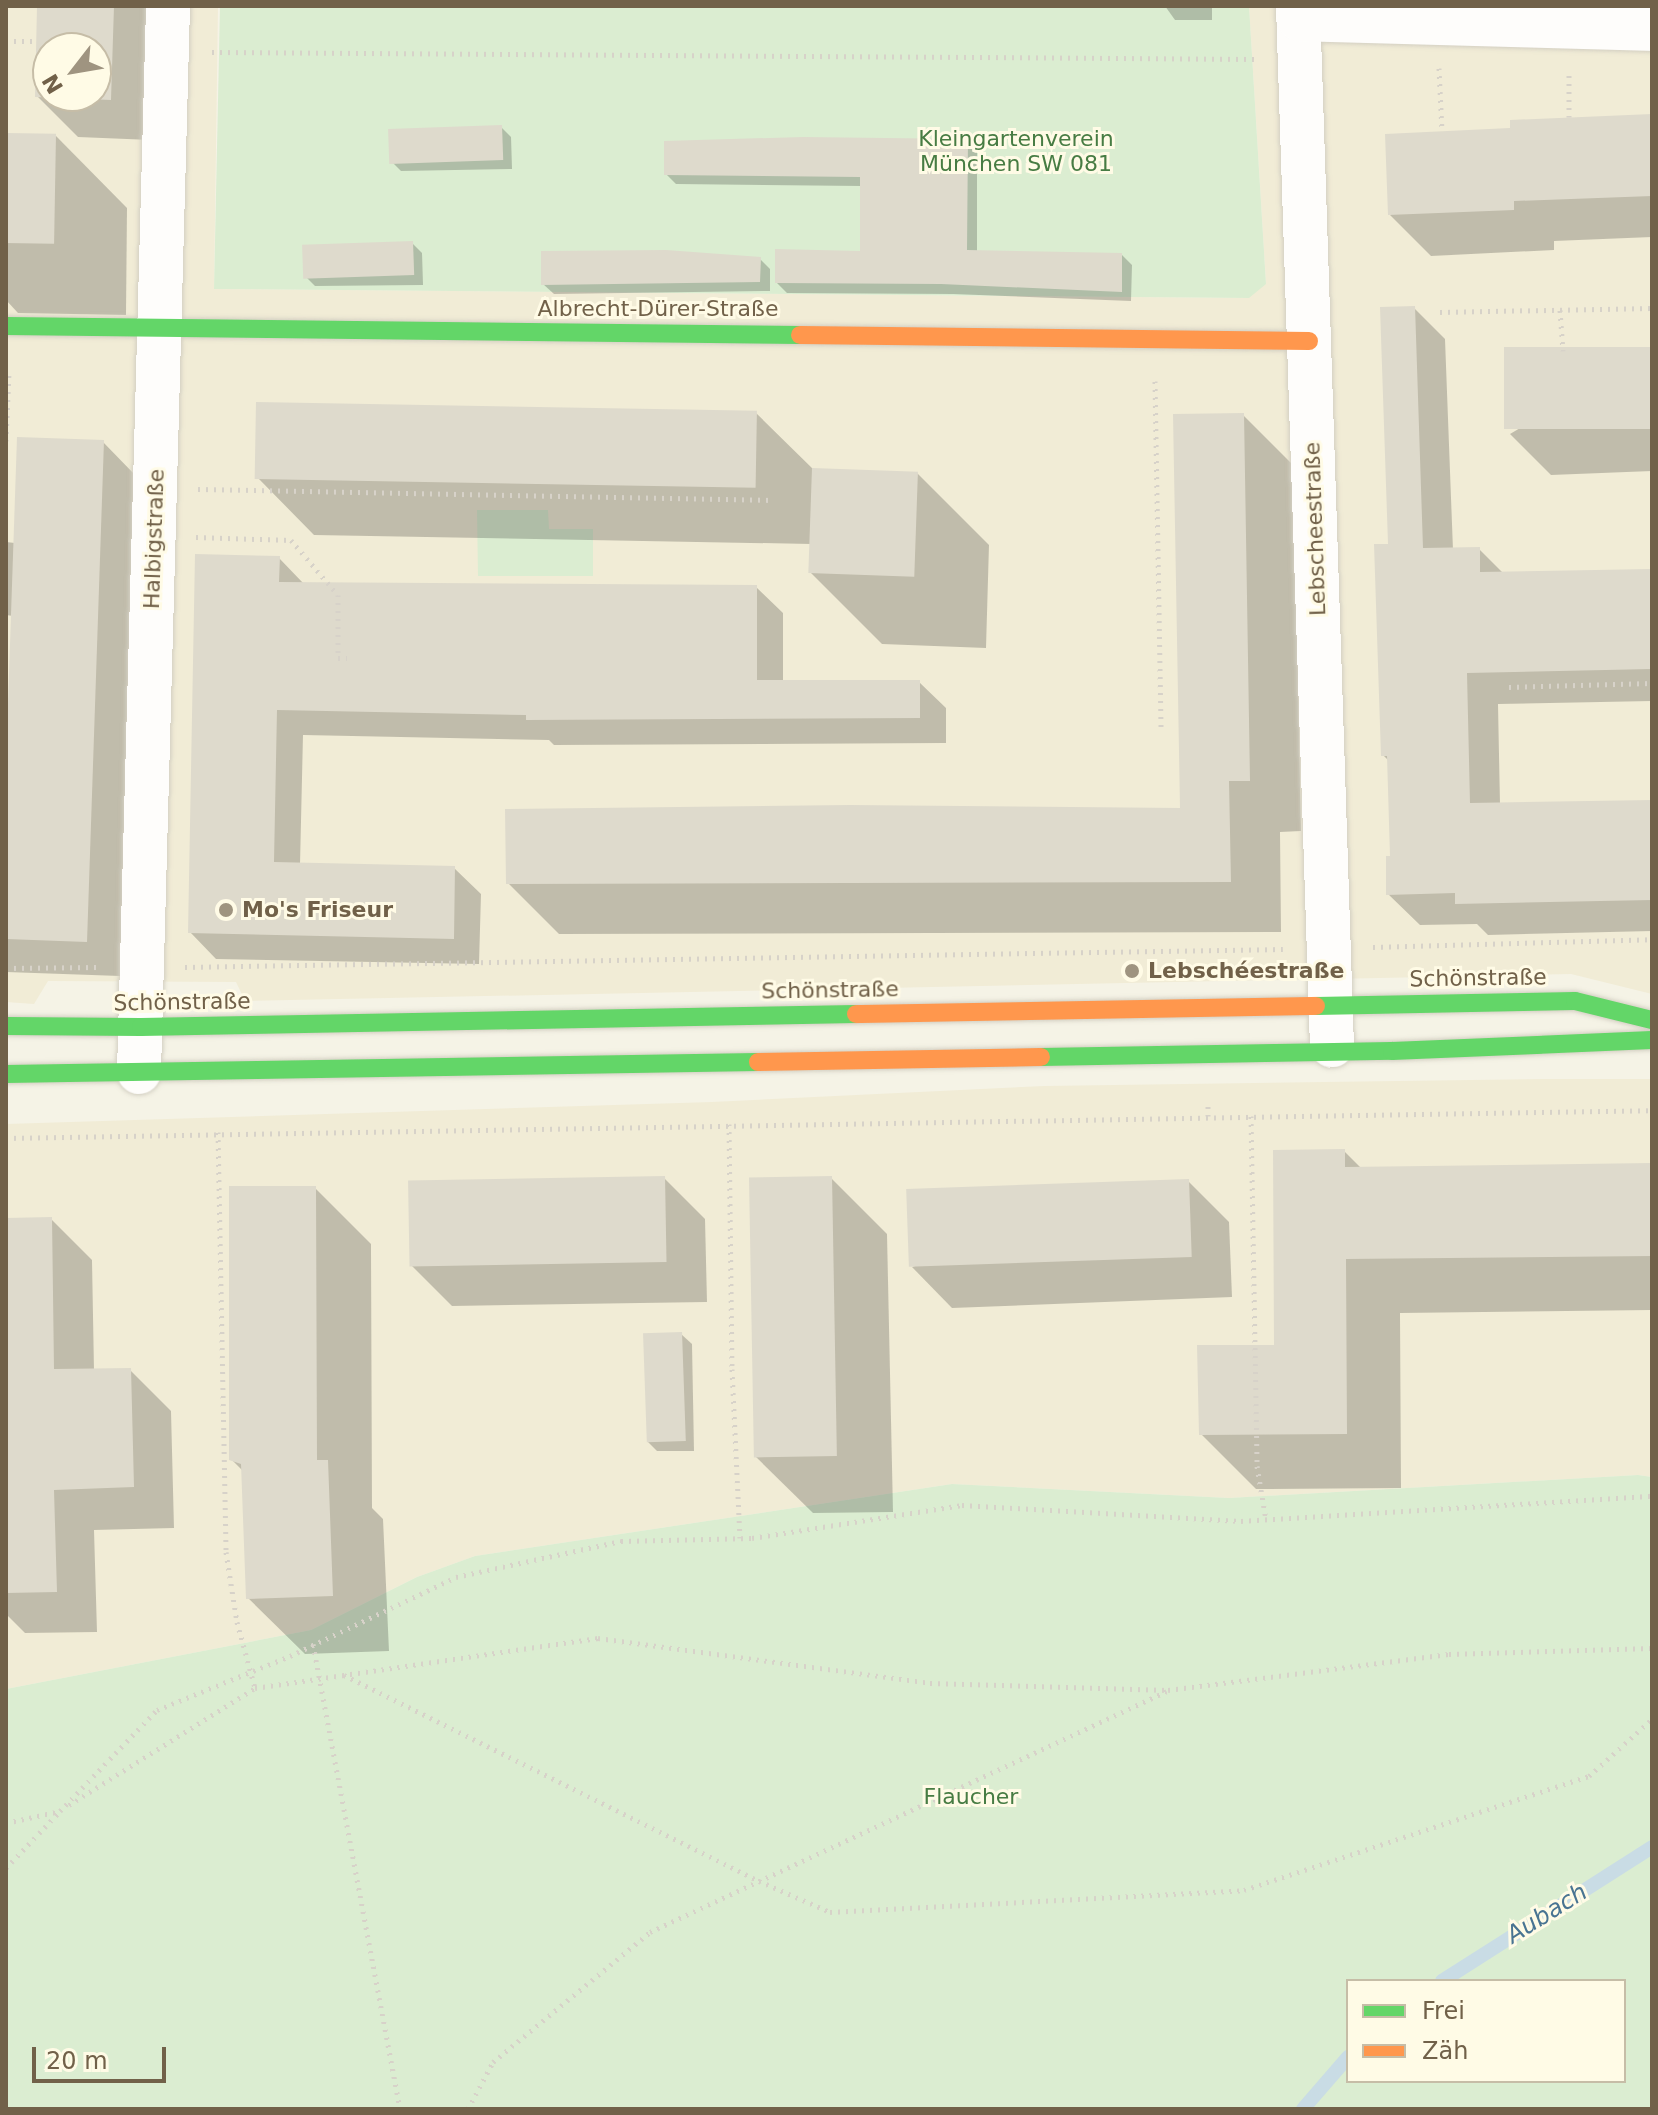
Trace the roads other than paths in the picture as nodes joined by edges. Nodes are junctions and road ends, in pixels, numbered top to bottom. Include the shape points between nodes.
1 (168, 6) edge
2 (1299, 12) edge
3 (1652, 29) edge
4 (8, 326) edge
5 (160, 330) junction
6 (1309, 341) junction
7 (1330, 1005) junction
8 (1652, 1020) edge
9 (6, 1026) edge
10 (141, 1027) junction
11 (1652, 1040) edge
12 (1332, 1051) junction
13 (139, 1072) junction
14 (6, 1074) edge

1 - 5 street, Halbigstraße
2 - 3 street via 1437,23
2 - 6 street, Lebscheestraße
4 - 5 street, Albrecht-Dürer-Straße
5 - 6 street, Albrecht-Dürer-Straße
5 - 10 street, Halbigstraße
6 - 7 street, Lebscheestraße
7 - 8 street, Schönstraße via 1575,1001
7 - 10 street, Schönstraße
7 - 12 street, Lebscheestraße
9 - 10 street, Schönstraße
10 - 13 street, Halbigstraße
11 - 12 street
12 - 13 street
13 - 14 street

